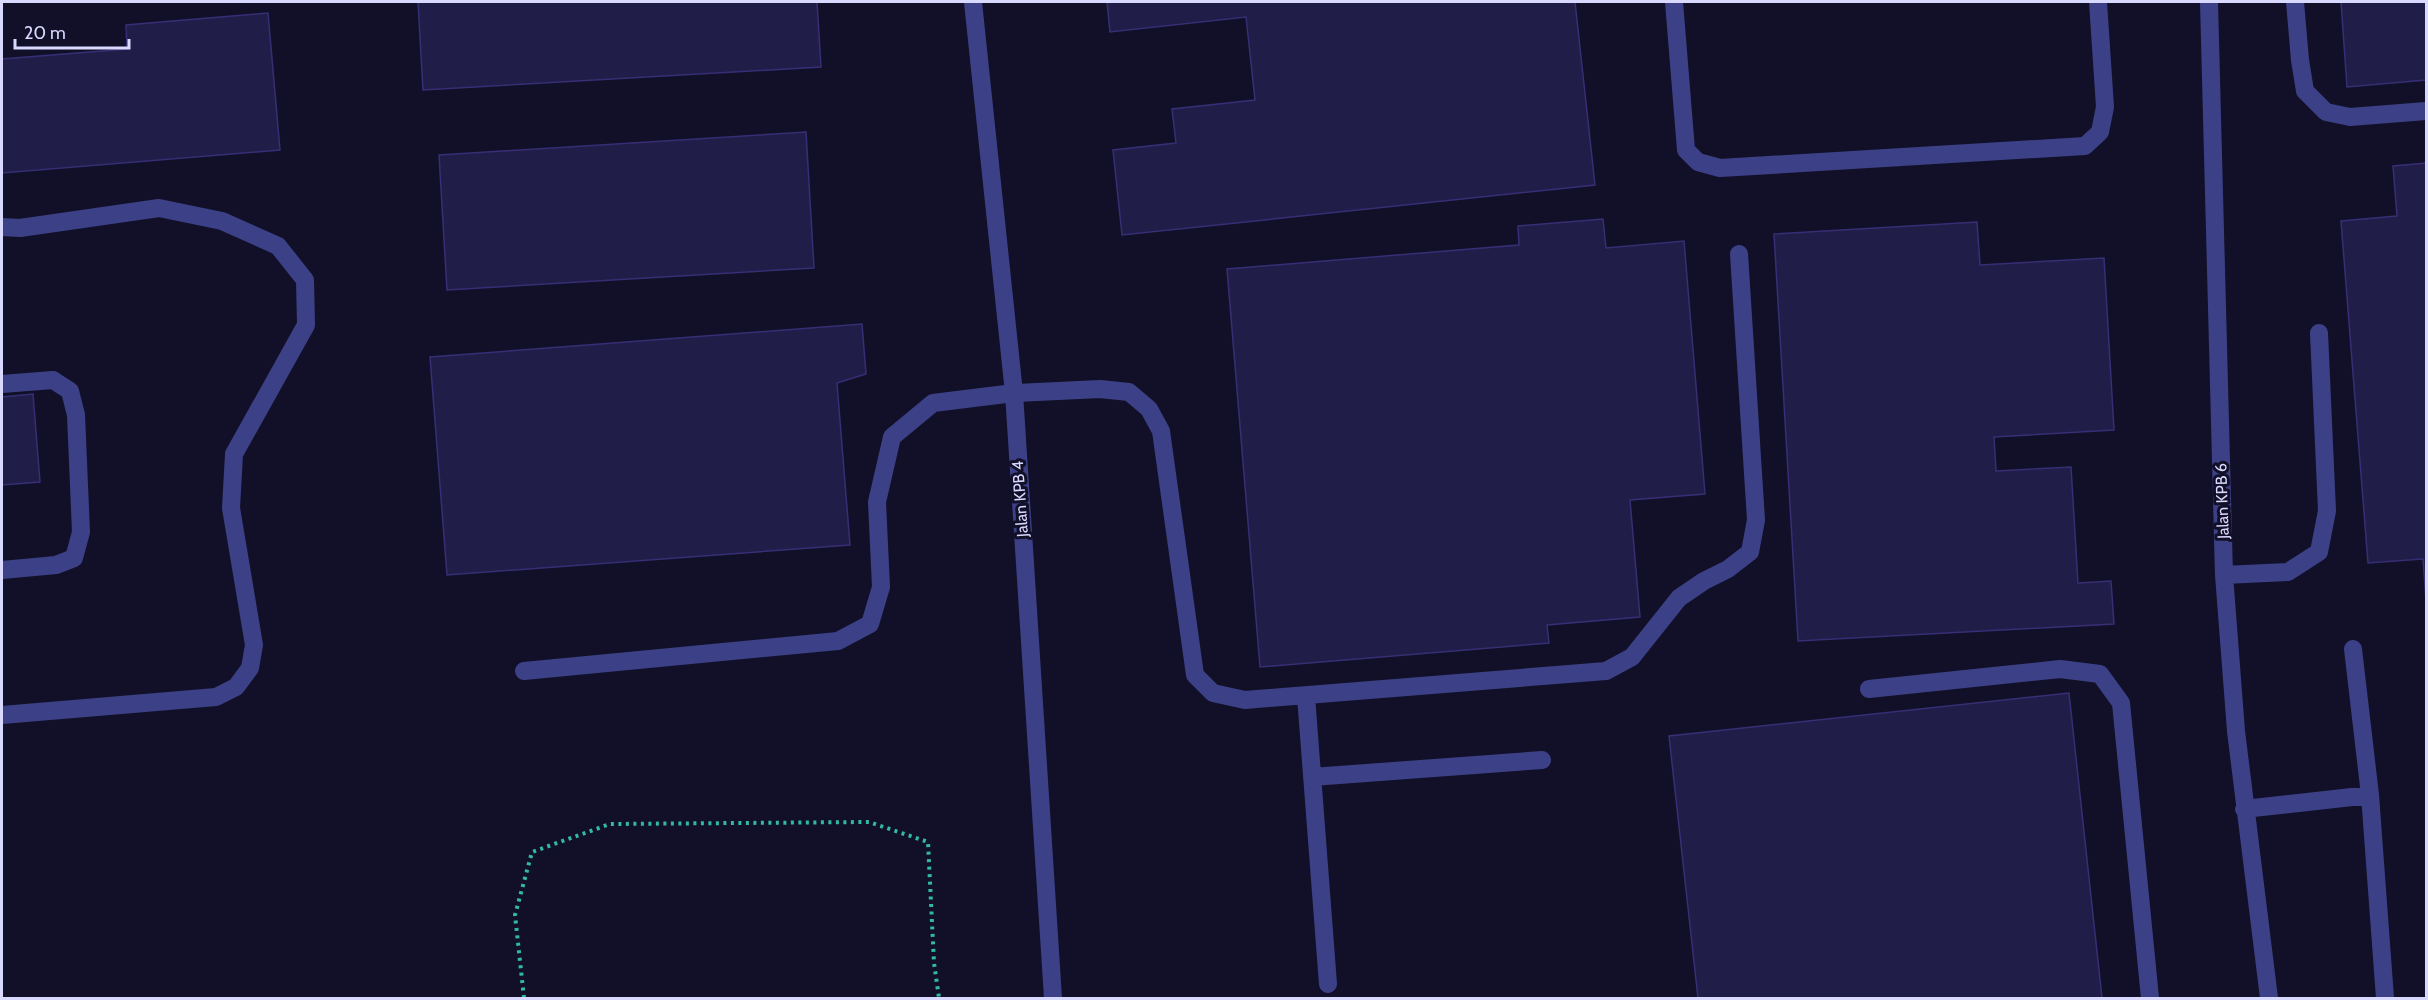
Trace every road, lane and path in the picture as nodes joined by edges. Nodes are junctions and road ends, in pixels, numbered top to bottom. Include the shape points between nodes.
1 (972, 2) edge
2 (1674, 2) edge
3 (2098, 2) edge
4 (2209, 2) edge
5 (2295, 2) edge
6 (2427, 111) edge
7 (2, 227) edge
8 (1739, 254) dead end
9 (2319, 333) dead end
10 (2, 384) edge
11 (1014, 393) junction
12 (2, 570) edge
13 (2224, 575) junction
14 (2353, 649) dead end
15 (524, 671) dead end
16 (1869, 689) dead end
17 (1306, 696) junction
18 (2, 715) edge
19 (1542, 760) dead end
20 (1312, 777) junction
21 (2370, 795) junction
22 (2244, 809) junction
23 (1328, 984) dead end
24 (524, 999) edge
25 (939, 999) edge
26 (1053, 999) edge
27 (2150, 999) edge
28 (2269, 999) edge
29 (2385, 999) edge

1 - 11 street, Jalan KPB 4
2 - 3 street via 1686,150 1698,162 1719,168 2085,146 2100,132 2105,106
4 - 13 street, Jalan KPB 6
5 - 6 street via 2305,91 2326,112 2350,117
7 - 18 street via 20,228 159,208 222,221 278,246 305,280 306,325 234,454 231,508 254,645 250,668 236,687 216,697
8 - 17 street via 1756,520 1750,552 1679,598 1632,657 1606,671
9 - 13 street via 2327,511 2319,552 2288,572
10 - 12 street via 54,380 70,391 76,415 81,532 74,558 56,566
11 - 15 street via 933,403 892,437 877,502 881,587 870,624 838,641
11 - 17 street via 1100,389 1129,392 1149,409 1161,431 1195,675 1213,693 1245,700
11 - 26 street, Jalan KPB 4
13 - 22 street, Jalan KPB 6
14 - 21 street
16 - 27 street via 2060,669 2100,674 2121,703
17 - 20 street
19 - 20 street
20 - 23 street
21 - 22 street
21 - 29 street
22 - 28 street, Jalan KPB 6
24 - 25 path via 515,915 532,852 610,824 869,822 928,842

